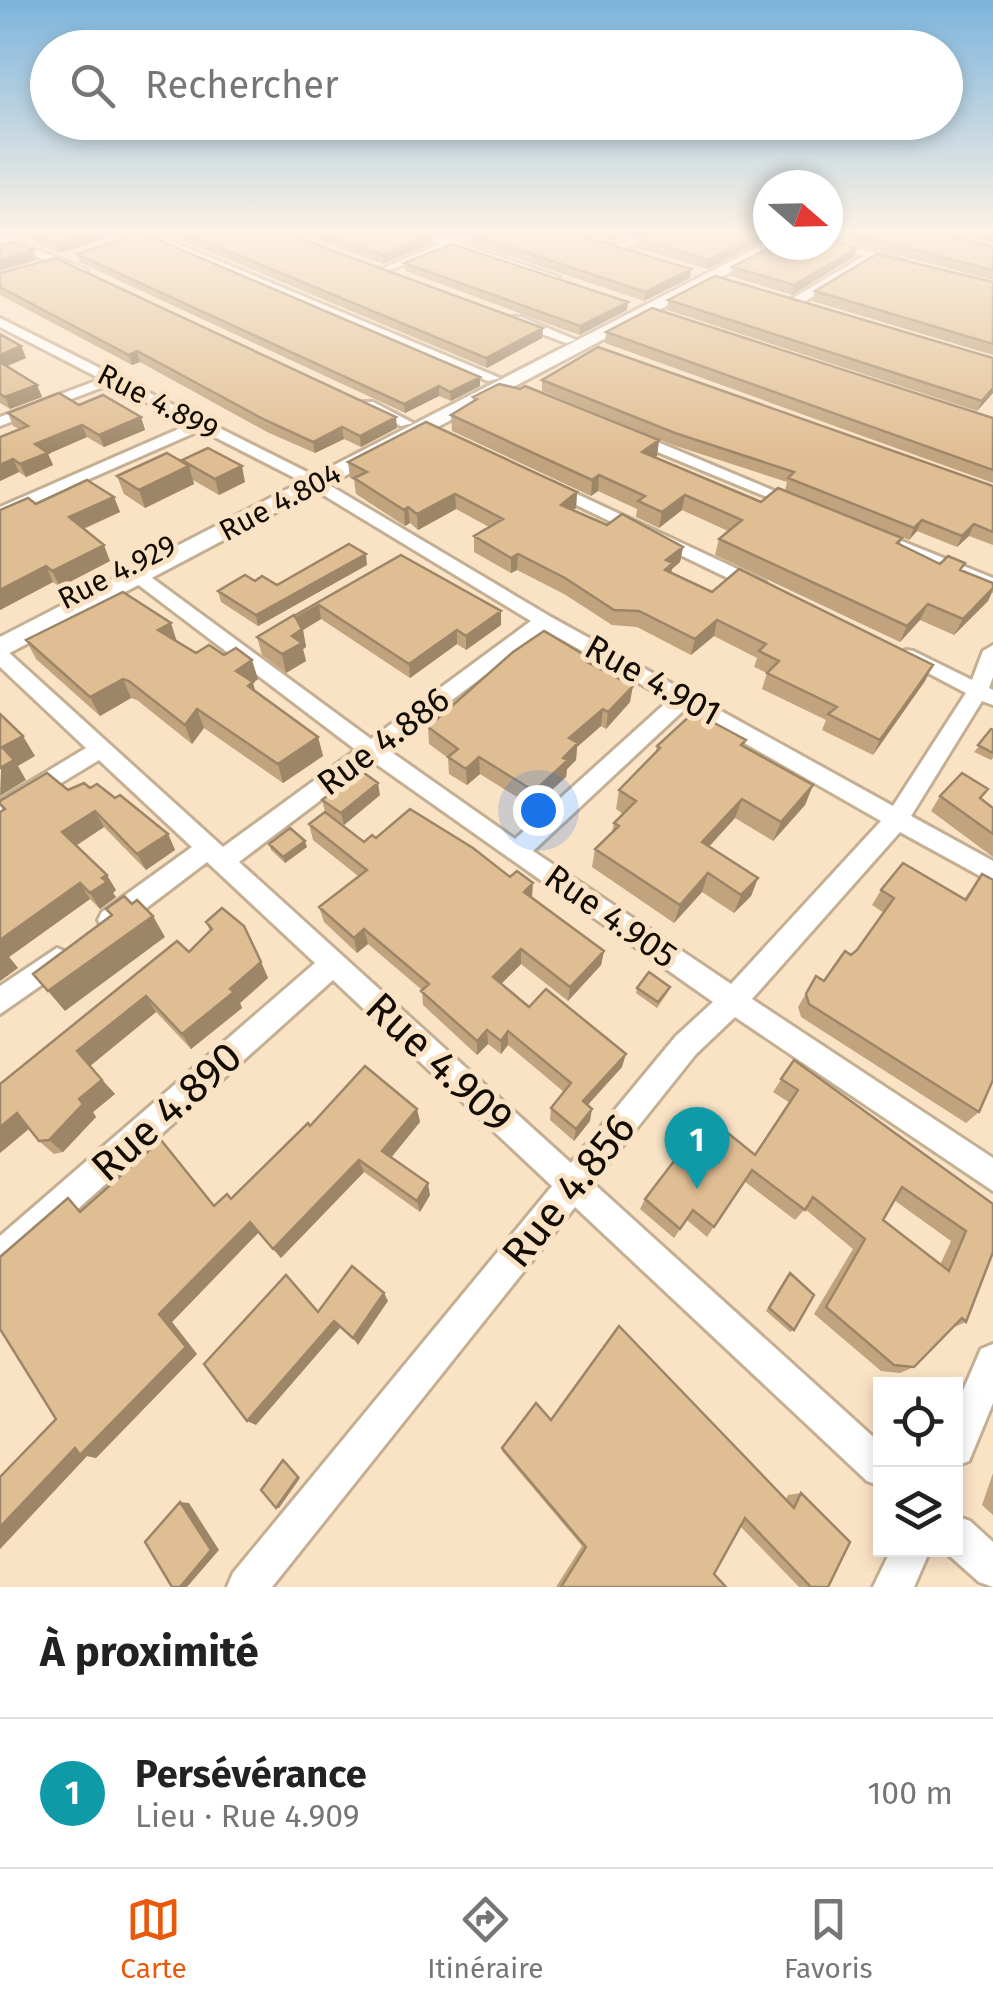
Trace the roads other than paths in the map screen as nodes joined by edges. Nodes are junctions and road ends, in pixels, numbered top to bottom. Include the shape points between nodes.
1 (321, 306) edge
2 (657, 306) edge
3 (666, 306) edge
4 (799, 306) edge
5 (809, 309) edge
6 (496, 312) edge
7 (0, 322) edge
8 (584, 344) junction
9 (112, 378) junction
10 (506, 384) junction
11 (354, 398) edge
12 (0, 422) edge
13 (202, 424) junction
14 (424, 428) junction
15 (612, 428) edge
16 (531, 478) edge
17 (309, 480) junction
18 (812, 510) edge
19 (0, 513) edge
20 (884, 539) edge
21 (138, 576) junction
22 (993, 584) edge
23 (781, 597) edge
24 (544, 621) junction
25 (0, 632) edge
26 (888, 648) edge
27 (993, 651) edge
28 (0, 652) edge
29 (985, 694) edge
30 (685, 697) junction
31 (374, 748) junction
32 (100, 749) junction
33 (0, 811) edge
34 (898, 818) junction
35 (518, 851) junction
36 (215, 854) junction
37 (993, 873) edge
38 (333, 963) junction
39 (0, 1002) edge
40 (732, 1002) junction
41 (993, 1176) edge
42 (572, 1185) junction
43 (0, 1258) edge
44 (993, 1360) edge
45 (963, 1431) edge
46 (879, 1467) edge
47 (963, 1541) edge
48 (907, 1557) edge
49 (993, 1568) edge
50 (247, 1587) edge
51 (893, 1587) edge

1 - 10 street
2 - 8 main road
3 - 8 main road, Rue 4.804
4 - 5 street
6 - 8 street
7 - 9 street, Rue 4.899
8 - 10 main road, Rue 4.804
9 - 12 street
9 - 13 street, Rue 4.899
10 - 14 main road, Rue 4.804
11 - 14 street
13 - 17 street, Rue 4.899
13 - 19 street
14 - 17 main road, Rue 4.804
15 - 18 street
16 - 23 street
17 - 21 main road, Rue 4.804
17 - 24 street, Rue 4.901 via 412,551
17 - 25 main road, Rue 4.929
20 - 22 street
21 - 28 main road, Rue 4.804
21 - 31 street, Rue 4.905 via 246,646
24 - 30 street, Rue 4.901
24 - 31 street, Rue 4.886
26 - 29 street
27 - 29 street, Rue 4.856
28 - 32 street, Rue 4.909
29 - 34 street, Rue 4.856
30 - 34 street, Rue 4.901
30 - 35 street
31 - 35 street, Rue 4.905
31 - 36 street, Rue 4.886
32 - 33 street
32 - 36 street, Rue 4.909
34 - 37 street, Rue 4.901
34 - 40 street, Rue 4.856
35 - 40 street, Rue 4.905
36 - 38 street, Rue 4.909
36 - 39 street, Rue 4.886
38 - 42 street, Rue 4.909
38 - 43 street, Rue 4.890
40 - 41 street, Rue 4.905
40 - 42 street, Rue 4.856 via 686,1045
42 - 46 street, Rue 4.909
42 - 50 street, Rue 4.856
44 - 45 street
47 - 49 street
48 - 51 street

